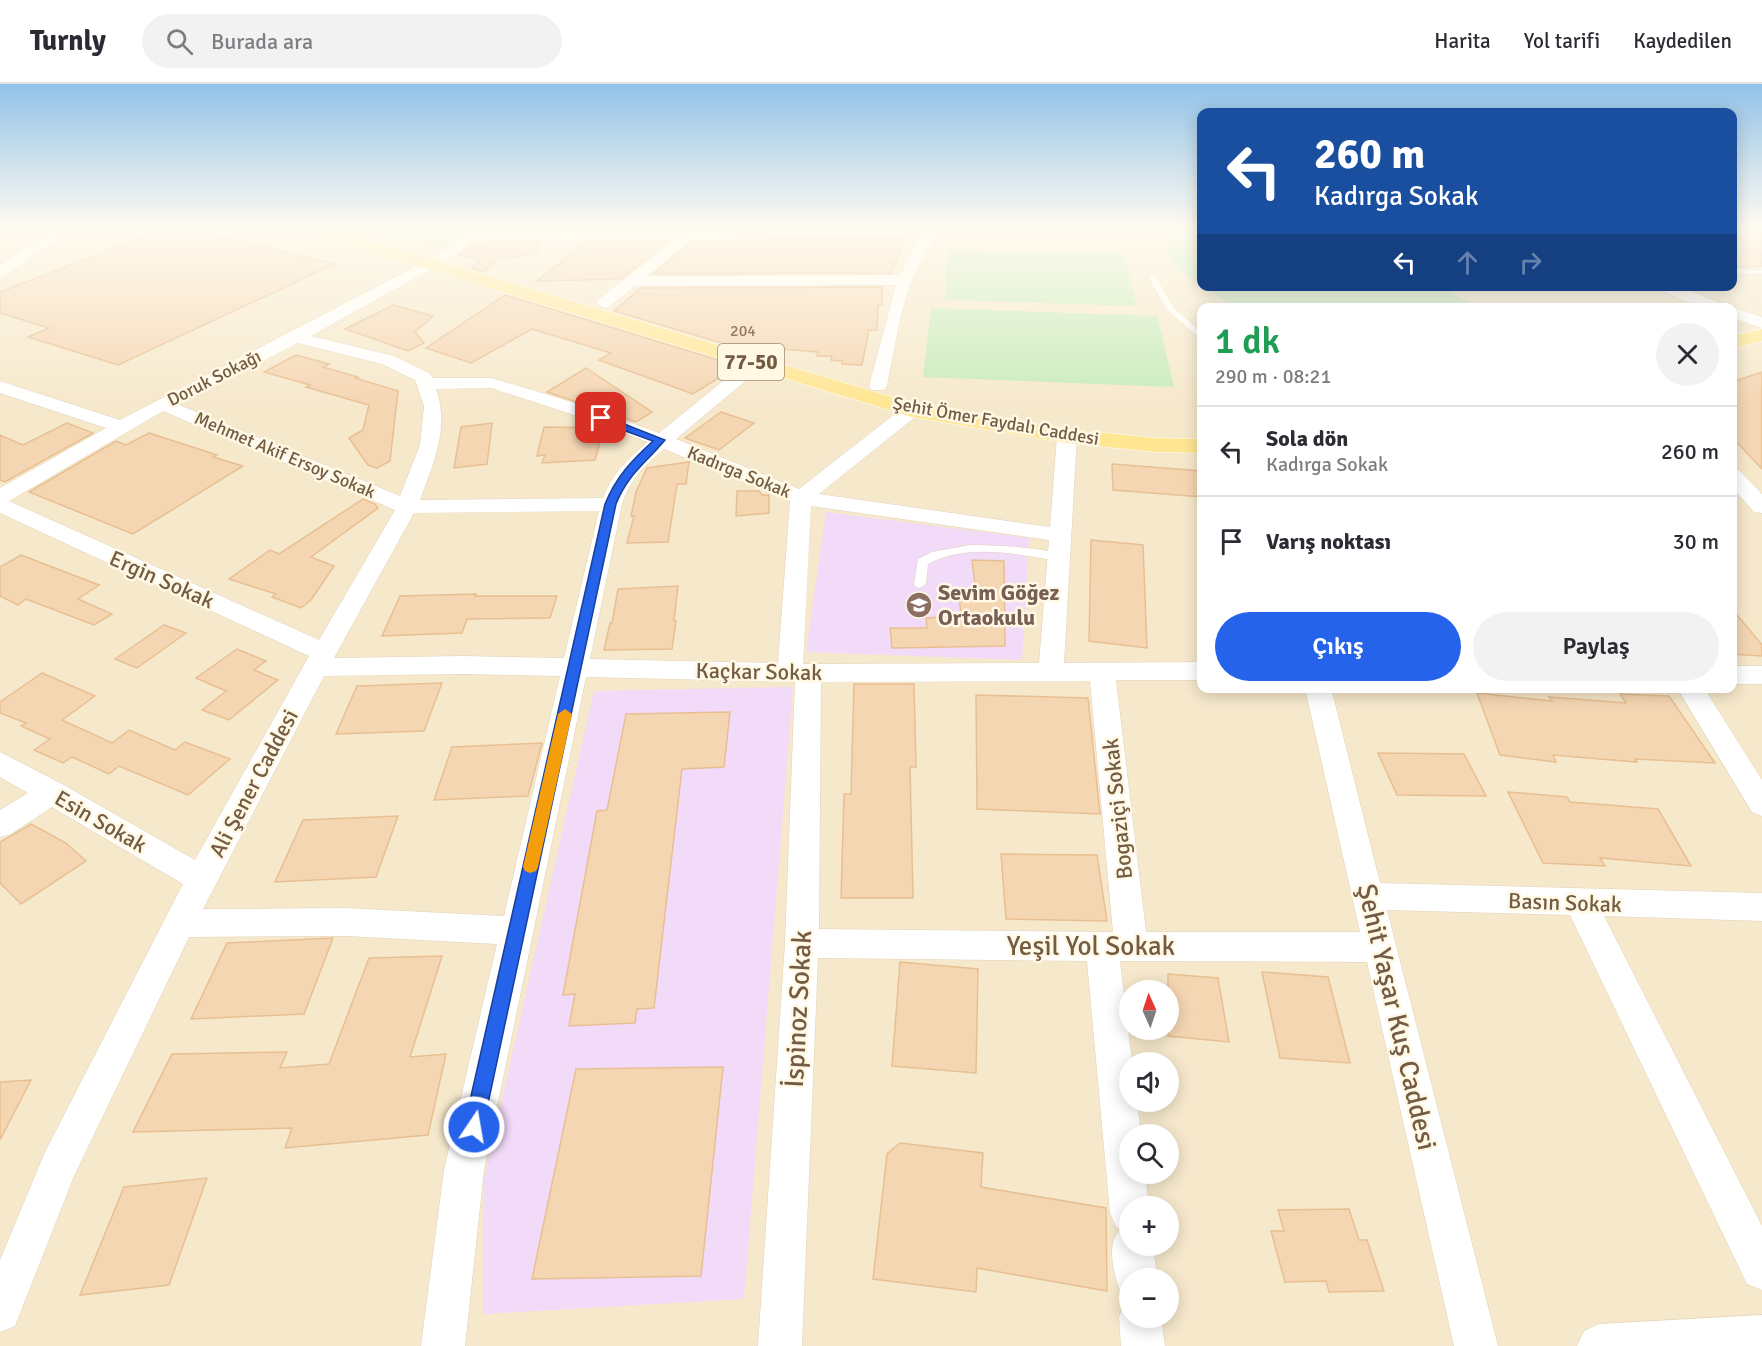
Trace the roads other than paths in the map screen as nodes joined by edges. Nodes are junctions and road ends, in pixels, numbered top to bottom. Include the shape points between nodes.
1 (388, 287) edge
2 (520, 287) edge
3 (541, 287) edge
4 (623, 287) edge
5 (903, 287) edge
6 (1158, 287) edge
7 (1676, 291) edge
8 (604, 303) junction
9 (1706, 303) edge
10 (1737, 314) edge
11 (1762, 323) edge
12 (1197, 333) edge
13 (1762, 335) edge
14 (296, 337) junction
15 (1737, 342) edge
16 (1762, 352) edge
17 (1737, 359) edge
18 (756, 363) junction
19 (426, 384) junction
20 (878, 386) junction
21 (0, 387) edge
22 (162, 404) junction
23 (912, 410) junction
24 (122, 427) junction
25 (1197, 433) edge
26 (1067, 436) junction
27 (660, 440) junction
28 (1197, 446) edge
29 (1737, 480) edge
30 (0, 497) edge
31 (801, 498) junction
32 (610, 504) junction
33 (0, 505) edge
34 (407, 507) junction
35 (1762, 507) edge
36 (1060, 546) junction
37 (920, 584) dead end
38 (320, 660) junction
39 (576, 667) junction
40 (1051, 671) junction
41 (1102, 671) junction
42 (1197, 671) edge
43 (799, 673) junction
44 (1737, 675) edge
45 (1762, 675) edge
46 (1319, 693) edge
47 (1693, 693) edge
48 (0, 762) edge
49 (51, 792) junction
50 (1762, 804) edge
51 (0, 825) edge
52 (201, 879) junction
53 (1368, 896) junction
54 (1580, 902) junction
55 (1762, 907) edge
56 (180, 923) junction
57 (516, 931) junction
58 (802, 943) junction
59 (1116, 946) junction
60 (1380, 947) junction
61 (1129, 1196) edge
62 (1762, 1269) edge
63 (0, 1311) edge
64 (1141, 1328) edge
65 (1762, 1337) edge
66 (443, 1346) edge
67 (780, 1346) edge
68 (1143, 1346) edge
69 (1476, 1346) edge
70 (1599, 1346) edge

1 - 14 street, Doruk Sokağı
2 - 18 main road, Şehit Ömer Faydalı Caddesi / 77-50
3 - 8 main road, Şehit Ömer Faydalı Caddesi / 77-50
4 - 8 street
5 - 20 street
6 - 12 lane via 1170,308
7 - 9 street
8 - 20 main road, Şehit Ömer Faydalı Caddesi / 77-50
10 - 11 street
13 - 15 main road
14 - 19 street via 388,360 423,377
14 - 22 street, Doruk Sokağı
16 - 17 main road
18 - 23 main road, Şehit Ömer Faydalı Caddesi / 77-50
18 - 27 street
19 - 27 street, Kadırga Sokak via 492,383
19 - 34 street, Ali Şener Caddesi via 433,406 430,445
20 - 25 main road, Şehit Ömer Faydalı Caddesi / 77-50 via 923,398 1071,423
21 - 24 street
22 - 24 street, Doruk Sokağı
22 - 34 street, Mehmet Akif Ersoy Sokak
23 - 26 main road, Şehit Ömer Faydalı Caddesi / 77-50
23 - 31 street
24 - 30 street, Doruk Sokağı
26 - 28 main road, Şehit Ömer Faydalı Caddesi / 77-50
26 - 36 street
27 - 31 street, Kadırga Sokak
27 - 32 street via 619,483
29 - 35 street
31 - 36 street, Kadırga Sokak
31 - 43 street, İspinoz Sokak
32 - 34 street
32 - 39 street
33 - 38 street, Ergin Sokak
34 - 38 street, Ali Şener Caddesi
36 - 37 lane via 963,549 934,554 922,562
36 - 40 street
38 - 39 street, Kaçkar Sokak
38 - 52 street, Ali Şener Caddesi
39 - 43 street, Kaçkar Sokak
39 - 57 street
40 - 41 street, Kaçkar Sokak
40 - 43 street, Kaçkar Sokak
41 - 42 street, Kaçkar Sokak
41 - 59 street, Bogaziçi Sokak
43 - 58 street, İspinoz Sokak
44 - 45 street
46 - 53 street, Şehit Yaşar Kuş Caddesi
47 - 50 street
48 - 49 street, Esin Sokak
49 - 51 street
49 - 52 street, Esin Sokak
52 - 56 street, Ali Şener Caddesi
53 - 54 street, Basın Sokak
53 - 60 street, Şehit Yaşar Kuş Caddesi
54 - 55 street, Basın Sokak
54 - 62 street
56 - 57 street via 345,922
56 - 63 street, Ali Şener Caddesi via 59,1166
57 - 66 street via 464,1170
58 - 59 street, Yeşil Yol Sokak
58 - 67 street, İspinoz Sokak
59 - 60 street, Yeşil Yol Sokak
59 - 61 street, Bogaziçi Sokak
60 - 69 street, Şehit Yaşar Kuş Caddesi
64 - 68 street
65 - 70 street

